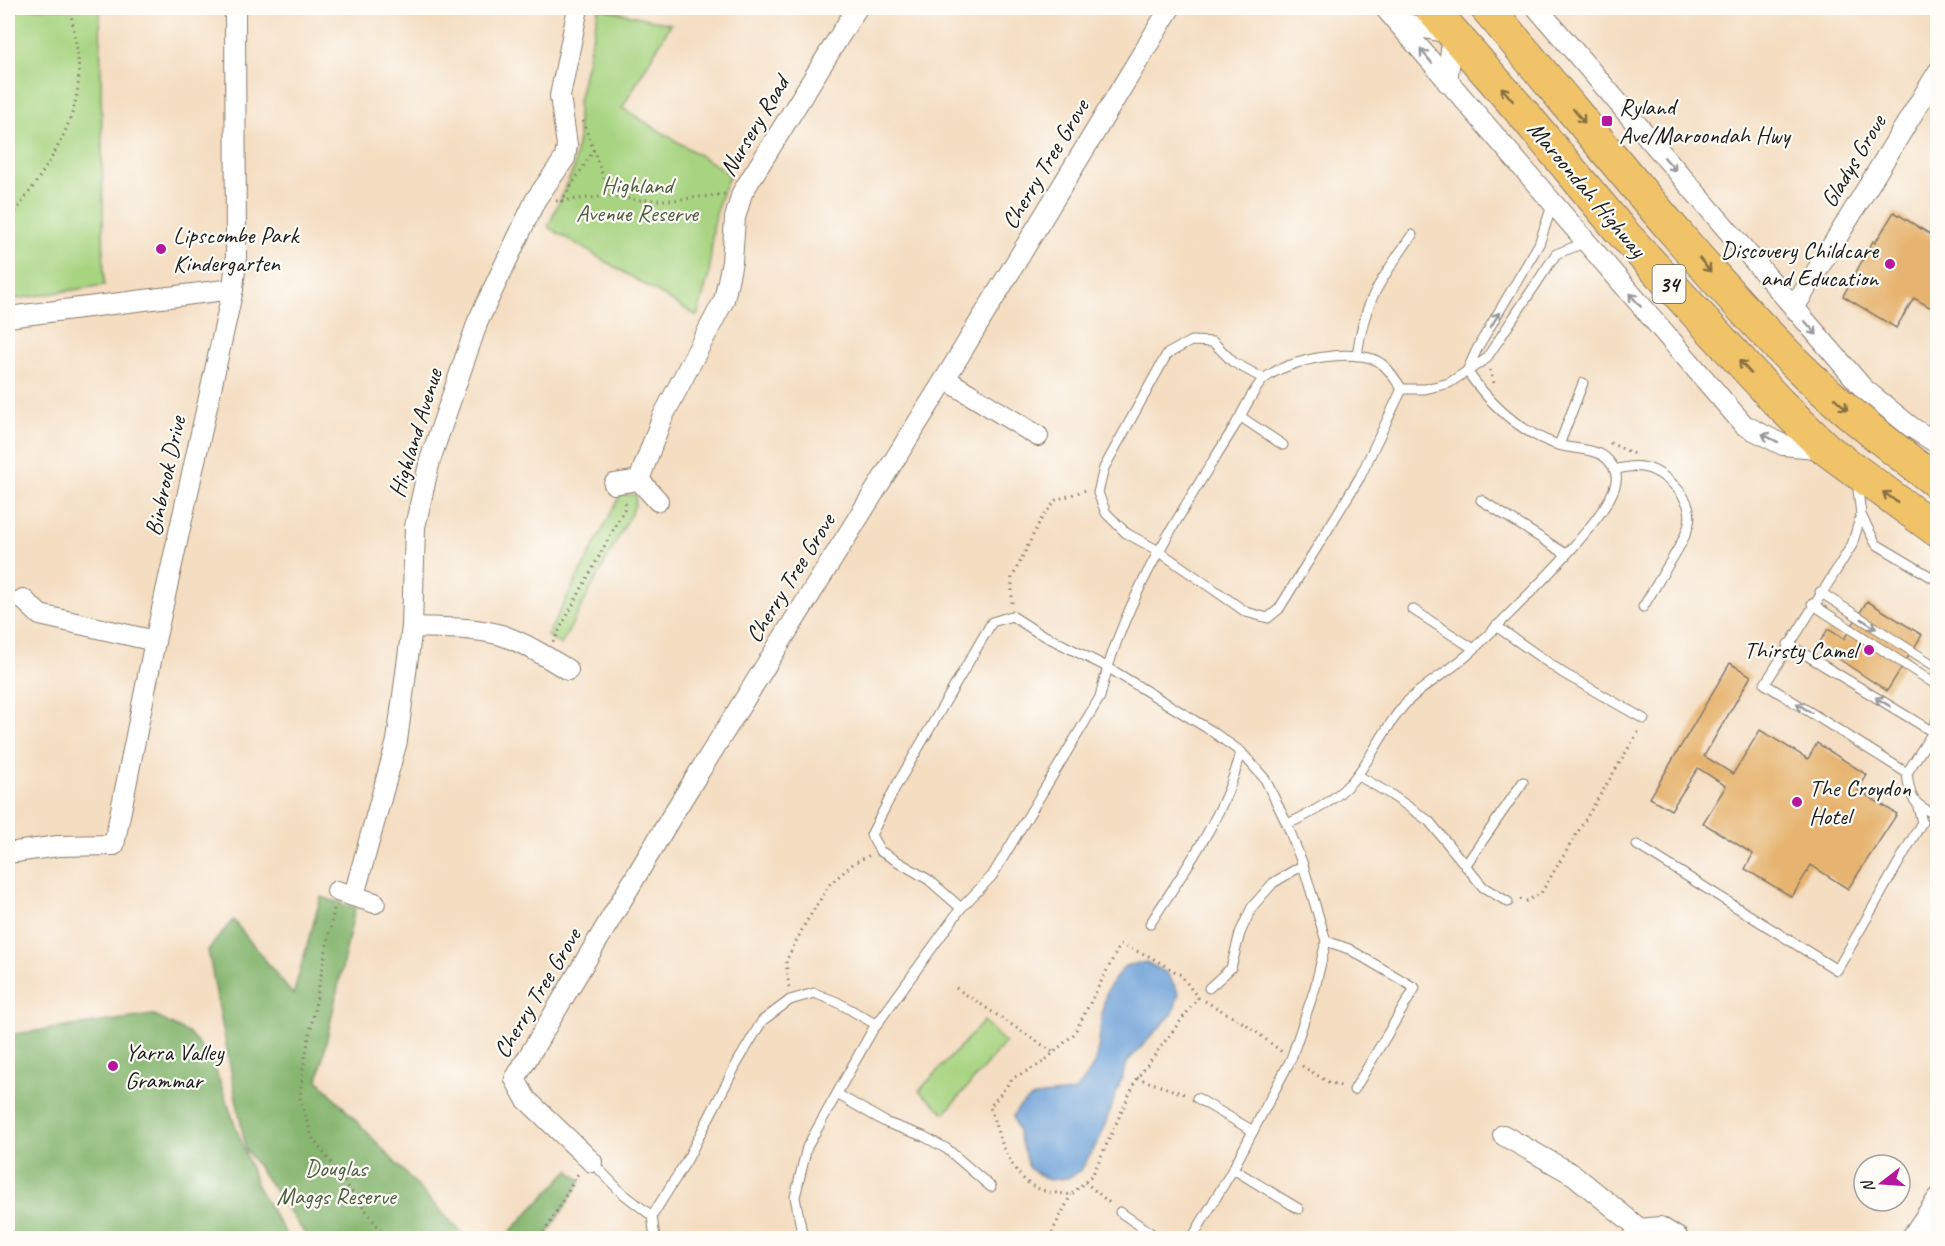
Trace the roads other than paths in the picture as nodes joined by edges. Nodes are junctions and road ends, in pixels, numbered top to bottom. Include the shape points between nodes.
1 (235, 8) edge
2 (578, 8) edge
3 (857, 8) edge
4 (1170, 8) edge
5 (1431, 8) edge
6 (1537, 8) edge
7 (1497, 11) edge
8 (1391, 15) edge
9 (1452, 34) junction
10 (1938, 72) edge
11 (1447, 82) junction
12 (1558, 90) junction
13 (1527, 118) junction
14 (1552, 206) junction
15 (1412, 235) dead end
16 (1584, 243) junction
17 (232, 289) junction
18 (1794, 308) junction
19 (11, 317) edge
20 (1357, 356) junction
21 (1467, 371) junction
22 (945, 379) junction
23 (1264, 379) junction
24 (1583, 383) dead end
25 (1402, 389) junction
26 (1241, 417) junction
27 (1038, 435) dead end
28 (1938, 444) edge
29 (1283, 445) dead end
30 (1559, 445) junction
31 (1826, 449) junction
32 (1615, 470) junction
33 (1857, 473) junction
34 (1938, 483) edge
35 (1481, 500) dead end
36 (658, 501) dead end
37 (1861, 516) junction
38 (1938, 531) edge
39 (1157, 550) junction
40 (1566, 554) junction
41 (1938, 581) edge
42 (1820, 592) junction
43 (23, 599) dead end
44 (1812, 604) junction
45 (1643, 607) dead end
46 (1412, 609) dead end
47 (1496, 626) junction
48 (412, 627) junction
49 (155, 641) junction
50 (1788, 644) junction
51 (1474, 649) junction
52 (1107, 667) junction
53 (1938, 668) edge
54 (568, 670) dead end
55 (1938, 686) edge
56 (1938, 715) edge
57 (1644, 719) road end
58 (1935, 731) edge
59 (1241, 752) junction
60 (1907, 773) junction
61 (1357, 776) junction
62 (1523, 782) dead end
63 (1918, 807) junction
64 (1938, 816) edge
65 (1287, 824) junction
66 (1637, 845) dead end
67 (8, 854) edge
68 (1303, 865) junction
69 (1465, 866) junction
70 (1508, 902) road end
71 (375, 903) dead end
72 (961, 908) junction
73 (1150, 924) dead end
74 (1326, 940) junction
75 (1209, 988) road end
76 (877, 1025) junction
77 (1354, 1090) road end
78 (837, 1094) junction
79 (1197, 1098) road end
80 (1253, 1131) junction
81 (1503, 1135) dead end
82 (590, 1160) joint
83 (1233, 1169) junction
84 (991, 1187) dead end
85 (1938, 1198) edge
86 (1299, 1209) dead end
87 (1120, 1212) road end
88 (652, 1216) junction
89 (1636, 1234) edge
90 (655, 1239) edge
91 (803, 1239) edge
92 (1158, 1239) edge
93 (1192, 1239) edge
94 (1678, 1239) edge
95 (1911, 1239) edge

1 - 17 street, Binbrook Drive via 236,260
2 - 48 street, Highland Avenue via 560,96 567,145 565,158 536,199 478,321 430,460 415,527
3 - 36 street, Nursery Road via 742,193 724,300 626,482
4 - 22 street, Cherry Tree Grove
5 - 9 highway, Maroondah Highway / 34
6 -> 18 street
7 - 12 highway, Maroondah Highway / 34
8 - 9 street
11 -> 8 street
9 - 11 street
13 -> 9 highway, Maroondah Highway / 34
10 - 18 street, Gladys Grove
11 - 14 street
12 - 13 highway
12 -> 34 highway, Maroondah Highway / 34 via 1721,284 1793,360 1881,440
31 -> 13 highway, Maroondah Highway / 34 via 1620,230
14 - 16 street
21 -> 14 lane via 1539,244
15 - 20 lane via 1371,296 1361,323
16 - 21 lane via 1556,254 1486,359
31 -> 16 street via 1783,445 1744,425
17 - 19 street
17 - 49 street, Binbrook Drive
18 -> 28 street via 1863,388
20 - 23 lane via 1319,356
20 - 25 lane via 1381,363
21 - 25 lane via 1436,387
21 - 30 lane via 1503,414 1521,428
22 - 27 street
22 - 82 street, Cherry Tree Grove via 676,809 515,1079 526,1100
23 - 26 lane
23 - 39 lane via 1233,362 1213,342 1191,341 1167,354 1104,468 1098,494 1106,513 1126,533
24 - 30 lane
25 - 39 lane via 1360,477 1279,609 1268,618 1246,612
26 - 29 lane
26 - 39 lane
30 - 32 lane via 1600,454
31 - 33 highway, Maroondah Highway / 34
32 - 40 lane via 1612,493 1584,537
32 - 45 lane via 1632,465 1653,470 1684,495 1690,511 1691,525 1684,540
33 - 37 lane
38 -> 33 highway, Maroondah Highway / 34
35 - 40 lane
37 - 41 lane via 1876,544
37 - 42 lane via 1852,545
39 - 52 lane
40 - 47 lane
42 - 44 lane
42 -> 53 lane
43 - 49 street via 40,615
44 - 50 lane
44 - 55 lane
46 - 51 lane
47 - 51 lane
47 - 57 lane via 1563,673
48 - 54 street via 501,635
48 - 71 street, Highland Avenue via 397,741 346,893
49 - 67 street, Binbrook Drive via 114,845 58,846
58 -> 50 lane
60 -> 50 lane via 1765,684
51 - 61 lane via 1409,700 1386,727
52 - 59 lane
52 - 72 lane via 1100,697 992,876
52 - 72 lane via 1012,616 992,622 871,835 880,851 929,880
56 - 58 lane
58 - 60 lane
59 - 65 lane via 1265,779
59 - 73 lane via 1233,785
60 - 63 lane via 1910,794
61 - 65 lane via 1327,804
61 - 69 lane via 1429,822
62 - 69 lane
63 - 64 lane
63 - 66 lane via 1922,822 1837,970
65 - 68 lane
68 - 74 lane
68 - 75 lane via 1273,883 1252,907 1231,968
69 - 70 lane via 1484,887
72 - 76 lane
74 - 77 lane via 1414,988
74 - 80 lane via 1291,1059
76 - 78 lane
76 - 88 lane via 814,993 790,1000 762,1021
78 - 84 lane via 887,1123 947,1149
78 - 91 lane via 807,1147 795,1197
79 - 80 lane
80 - 83 lane
81 - 89 street via 1574,1175
82 - 88 lane
83 - 86 lane
83 - 93 lane
85 - 95 street
87 - 92 lane
88 - 90 lane
89 - 94 street via 1660,1227

